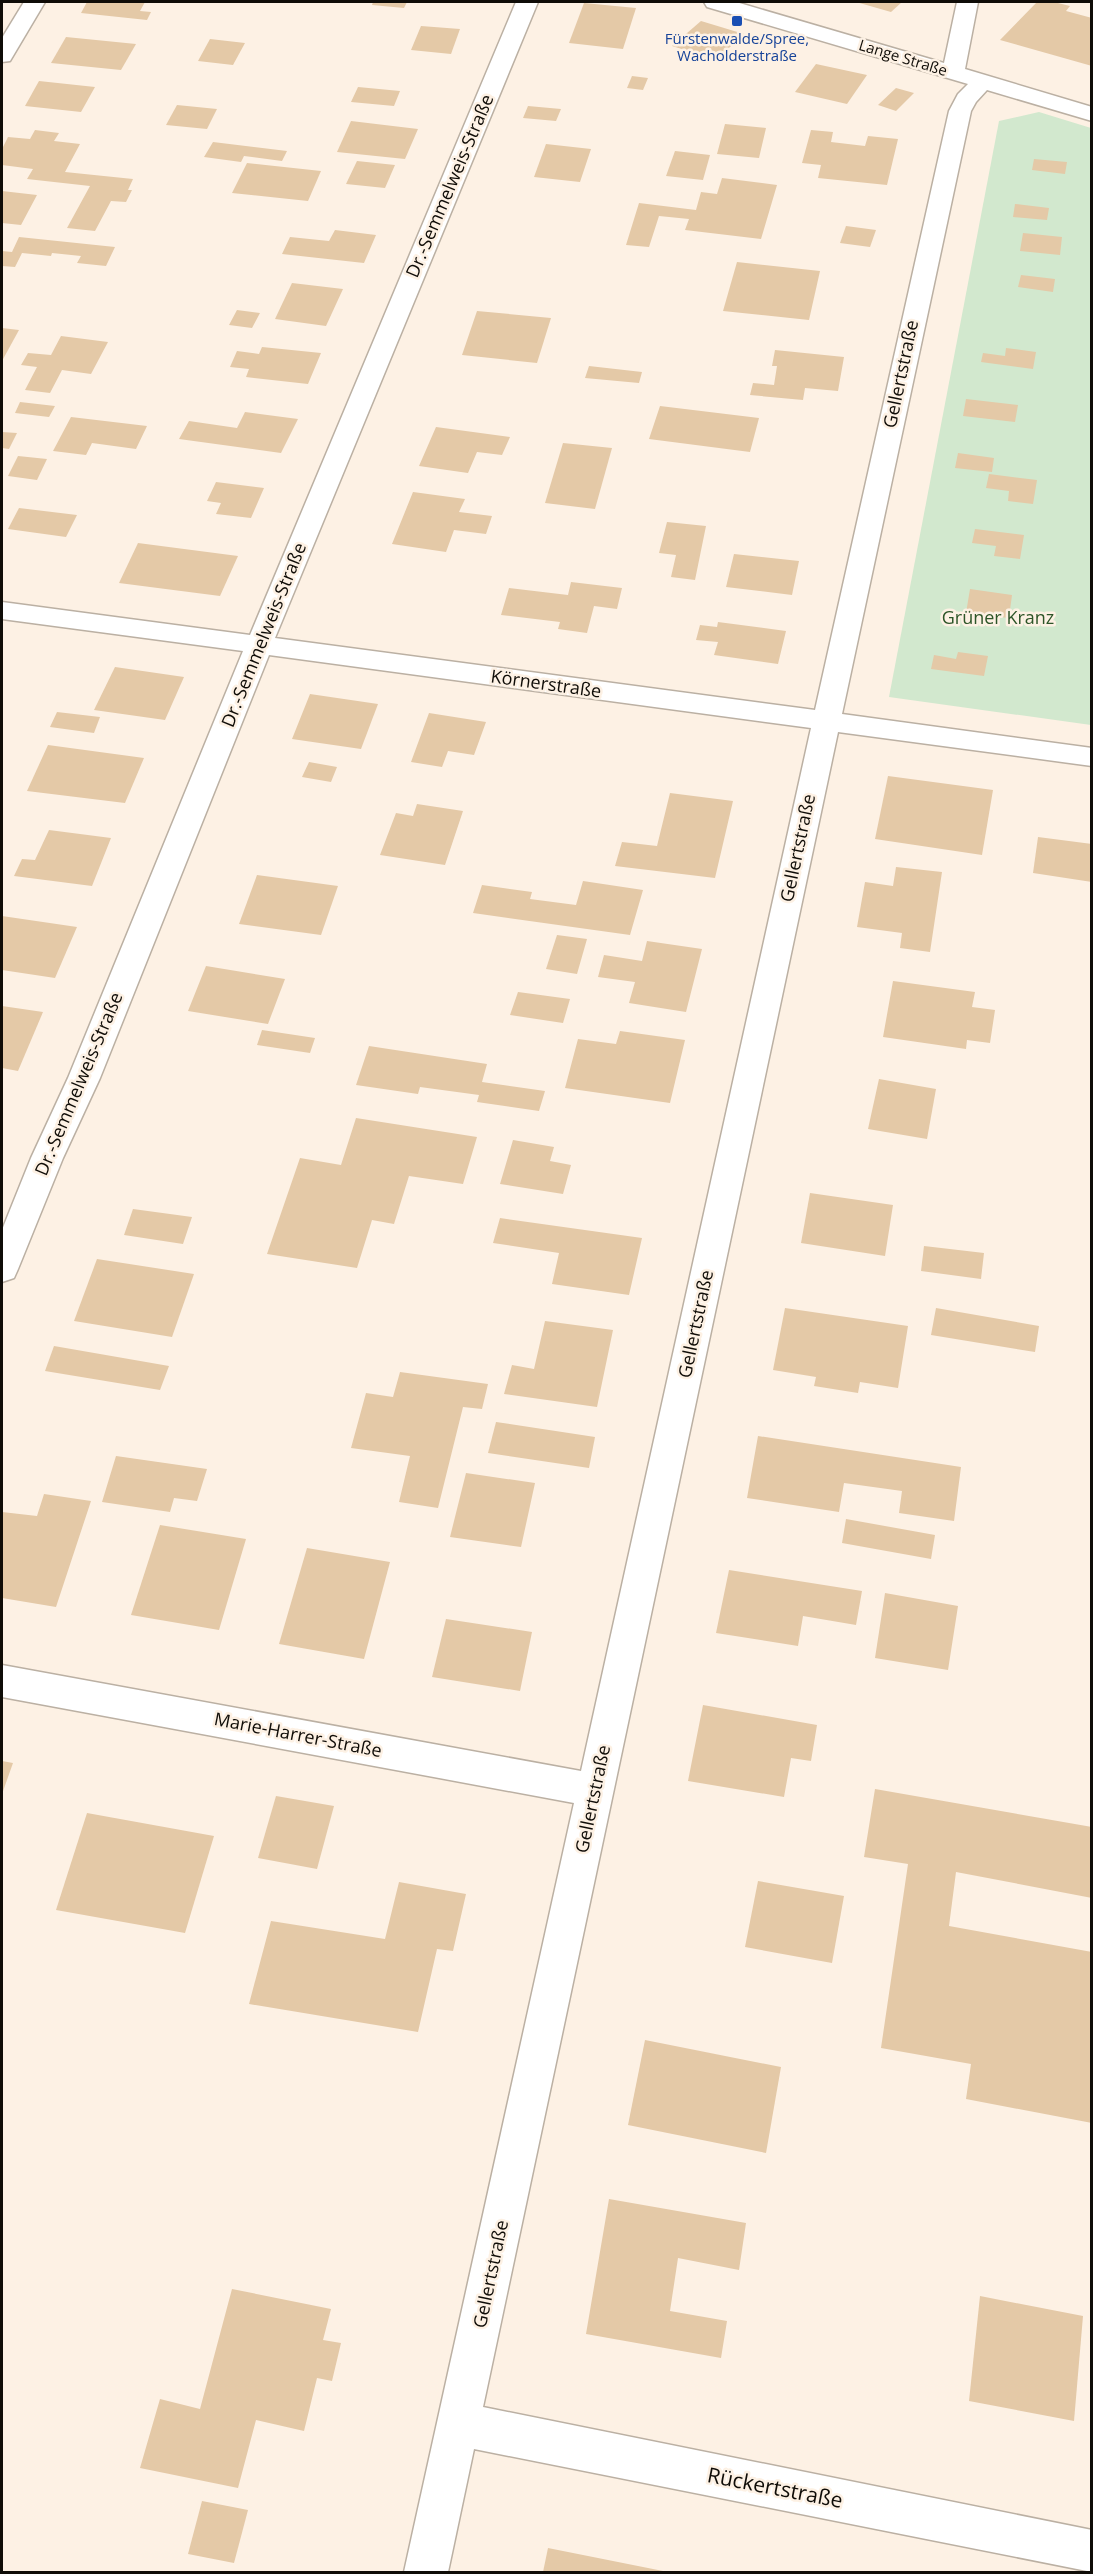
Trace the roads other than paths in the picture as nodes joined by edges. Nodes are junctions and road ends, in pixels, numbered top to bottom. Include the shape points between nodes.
1 (34, 2) edge
2 (527, 2) edge
3 (714, 2) edge
4 (968, 2) edge
5 (2, 56) edge
6 (968, 78) junction
7 (1092, 114) edge
8 (2, 610) edge
9 (259, 645) junction
10 (825, 721) junction
11 (1092, 757) edge
12 (2, 1269) edge
13 (2, 1681) edge
14 (595, 1790) junction
15 (458, 2424) junction
16 (1092, 2552) edge
17 (426, 2572) edge

1 - 5 street
2 - 9 street, Dr.-Semmelweis-Straße
3 - 6 street, Lange Straße
4 - 6 street
6 - 7 street, Lange Straße
6 - 10 street, Gellertstraße
8 - 9 street, Körnerstraße
9 - 10 street, Körnerstraße
9 - 12 street, Dr.-Semmelweis-Straße via 84,1078
10 - 11 street, Körnerstraße
10 - 14 street, Gellertstraße
13 - 14 street, Marie-Harrer-Straße
14 - 15 street, Gellertstraße
15 - 16 street, Rückertstraße
15 - 17 street, Gellertstraße

